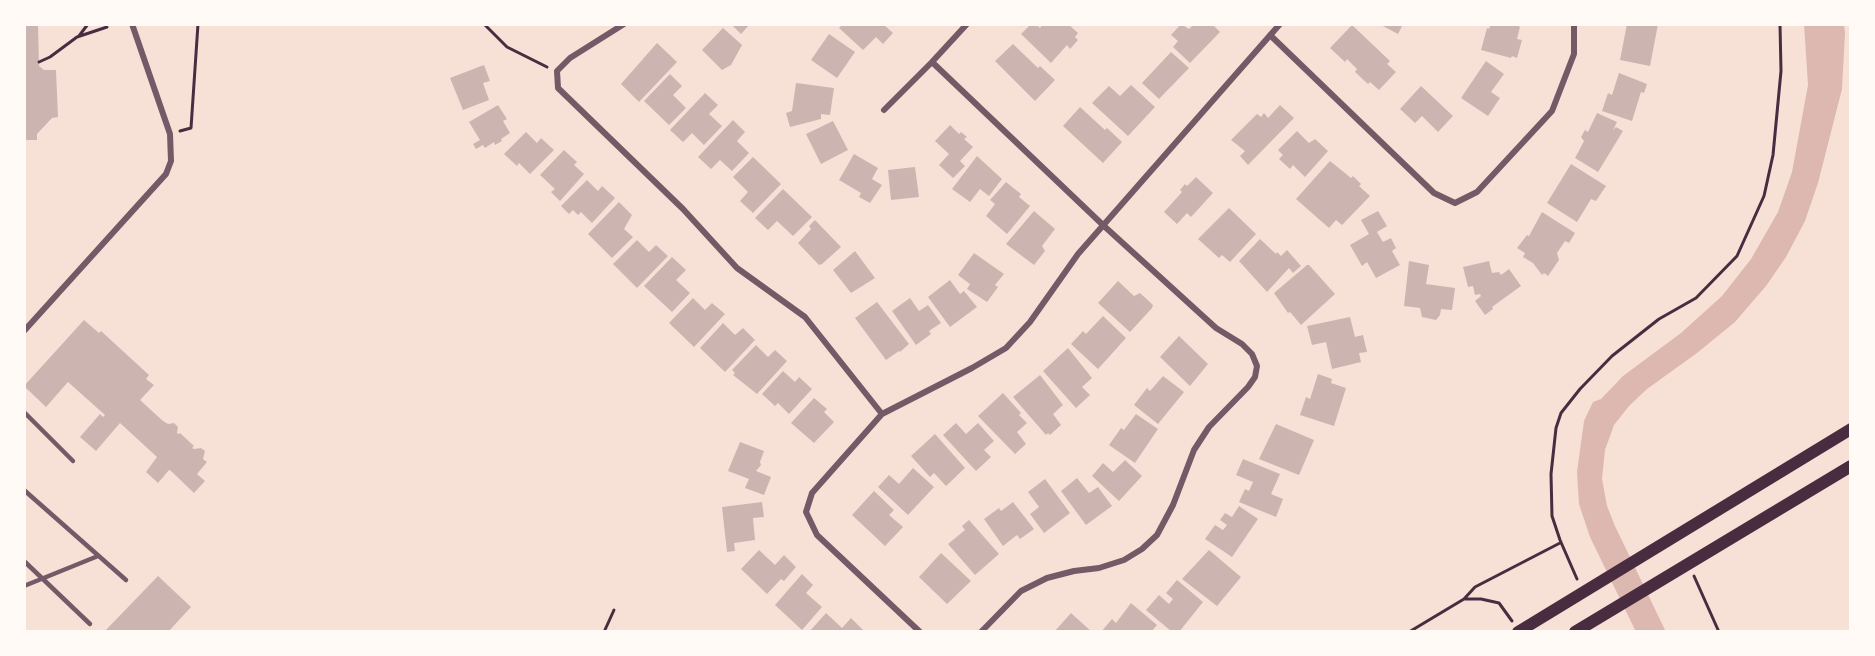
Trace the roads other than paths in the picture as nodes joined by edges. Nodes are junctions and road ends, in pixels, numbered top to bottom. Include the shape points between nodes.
1 (132, 24) edge
2 (624, 24) edge
3 (968, 24) edge
4 (1280, 24) edge
5 (1574, 24) edge
6 (1270, 35) junction
7 (932, 62) junction
8 (884, 110) dead end
9 (1104, 226) junction
10 (24, 331) edge
11 (24, 412) edge
12 (882, 414) junction
13 (1851, 429) edge
14 (73, 461) dead end
15 (1851, 466) edge
16 (24, 490) edge
17 (98, 556) junction
18 (24, 561) edge
19 (42, 579) junction
20 (126, 580) dead end
21 (24, 586) edge
22 (90, 624) dead end
23 (1516, 627) edge
24 (920, 632) edge
25 (981, 632) edge
26 (1575, 632) edge

1 - 10 street via 170,134 171,161 166,174
2 - 12 street via 570,58 557,71 558,87 738,268 805,317
3 - 7 street
4 - 6 street
5 - 6 street via 1574,54 1552,111 1477,192 1455,203 1434,193
6 - 9 street
7 - 8 street
7 - 9 street
9 - 12 street via 1078,254 1030,322 1005,348
9 - 25 street via 1216,328 1252,354 1257,366 1255,377 1209,427 1194,450 1157,535 1142,549 1099,568 1047,578 1022,591
11 - 14 lane
12 - 24 street via 812,493 806,512 817,535
13 - 23 main road
15 - 26 main road
16 - 17 lane
17 - 19 lane
17 - 20 lane
18 - 19 lane
19 - 21 lane
19 - 22 lane

